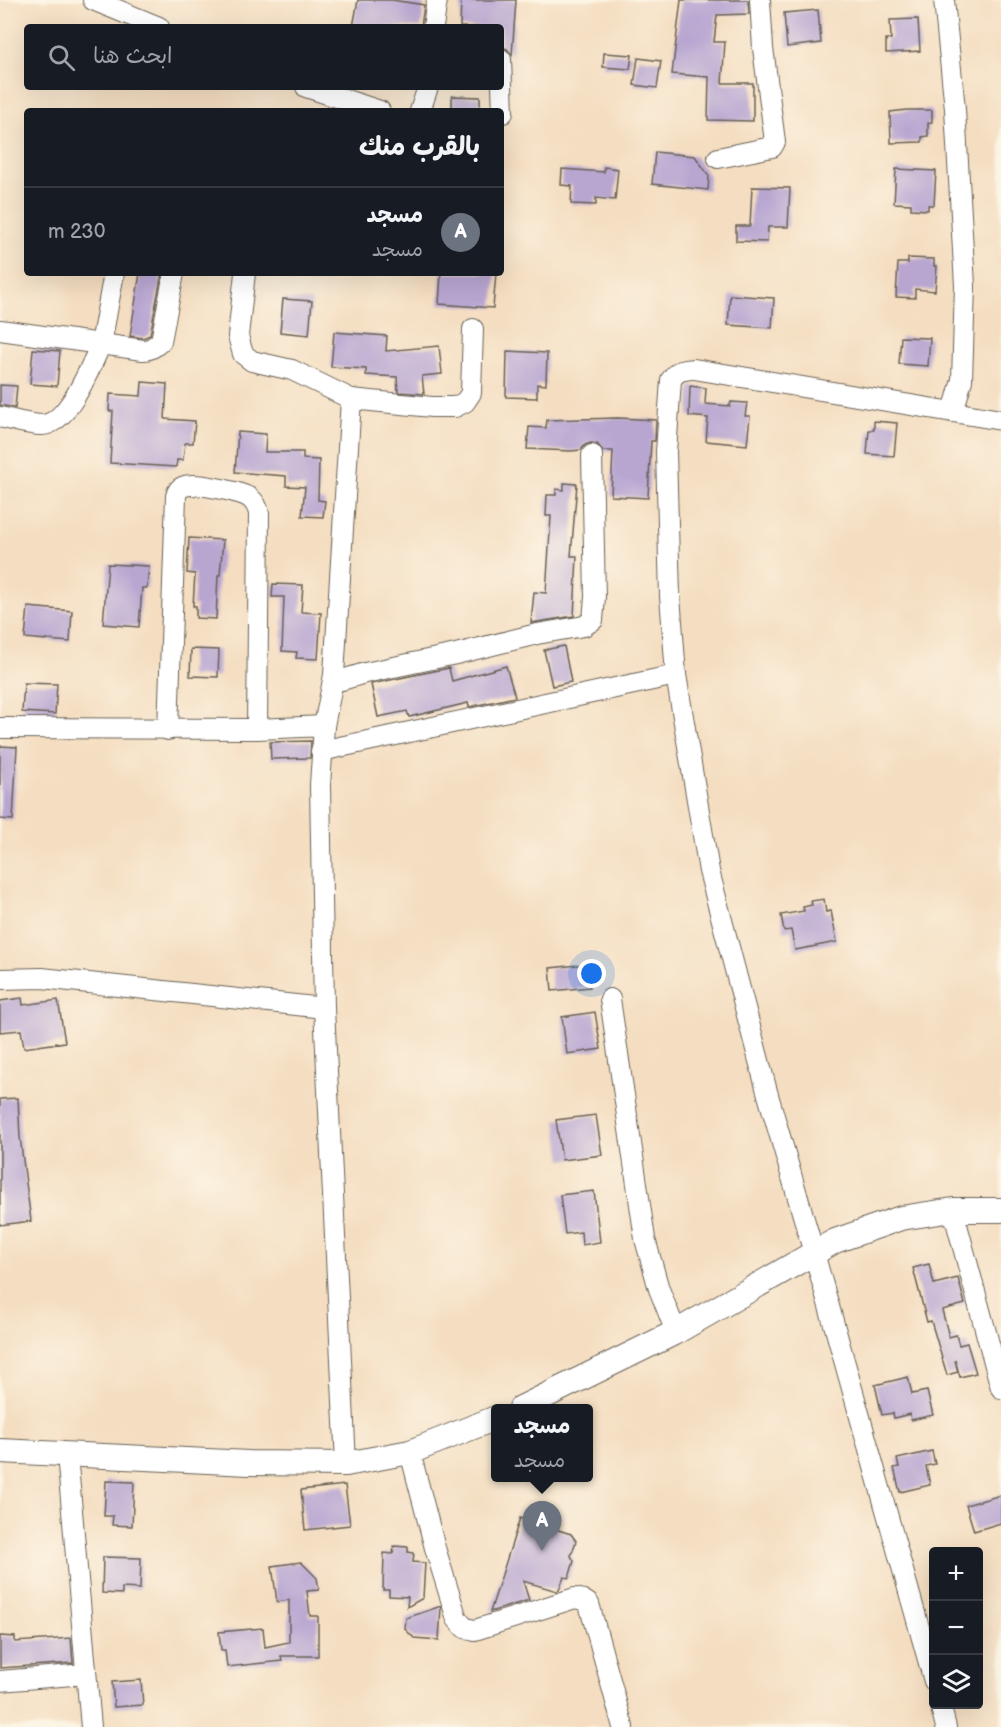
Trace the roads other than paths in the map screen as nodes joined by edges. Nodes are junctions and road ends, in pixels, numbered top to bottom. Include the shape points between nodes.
1 (93, 0) edge
2 (437, 0) edge
3 (760, 0) edge
4 (944, 0) edge
5 (152, 24) edge
6 (433, 24) edge
7 (315, 90) edge
8 (427, 90) edge
9 (502, 90) edge
10 (371, 108) edge
11 (421, 108) edge
12 (503, 108) edge
13 (718, 158) dead end
14 (113, 276) edge
15 (173, 276) edge
16 (245, 276) edge
17 (0, 330) edge
18 (473, 330) dead end
19 (100, 344) junction
20 (351, 399) junction
21 (953, 412) junction
22 (0, 417) edge
23 (1001, 420) edge
24 (592, 455) dead end
25 (334, 675) junction
26 (676, 675) junction
27 (324, 726) junction
28 (0, 728) edge
29 (258, 729) junction
30 (168, 730) junction
31 (321, 751) junction
32 (0, 979) edge
33 (610, 999) dead end
34 (324, 1008) junction
35 (953, 1210) junction
36 (1001, 1210) edge
37 (814, 1253) junction
38 (676, 1332) junction
39 (1001, 1388) edge
40 (529, 1404) edge
41 (491, 1420) edge
42 (0, 1451) edge
43 (410, 1452) junction
44 (67, 1454) junction
45 (346, 1464) junction
46 (929, 1667) edge
47 (85, 1674) junction
48 (0, 1681) edge
49 (941, 1709) edge
50 (91, 1727) edge
51 (623, 1727) edge
52 (946, 1727) edge

1 - 5 street
2 - 6 street
3 - 13 street via 775,142 772,147
4 - 21 street via 965,286 962,380
7 - 10 street
8 - 11 street
9 - 12 street
14 - 19 street
15 - 19 street via 161,340 150,350
16 - 20 street via 238,336 243,354 252,361 292,370
17 - 19 street
18 - 20 street via 471,393 465,402 455,407 432,407
19 - 22 street via 84,382 55,421 43,425
20 - 25 street
21 - 23 street
21 - 26 street via 694,369 675,373 671,380 666,452
24 - 25 street via 593,620 584,626 342,680
25 - 27 street
26 - 31 street
26 - 37 street via 709,871
27 - 29 street
27 - 31 street
28 - 30 street
29 - 30 street
29 - 30 street via 259,514 252,500 243,494 193,485 183,486 176,496
31 - 34 street
32 - 34 street via 42,978
33 - 38 street via 645,1239
34 - 45 street
35 - 36 main road
35 - 37 main road via 902,1218 835,1241
35 - 39 street
37 - 38 main road
37 - 46 street
38 - 40 main road
41 - 43 main road
42 - 44 main road
43 - 45 main road
43 - 51 street via 457,1619 465,1628 475,1630 575,1598 583,1600 589,1604
44 - 45 main road
44 - 47 street
47 - 48 street
47 - 50 street
49 - 52 street

